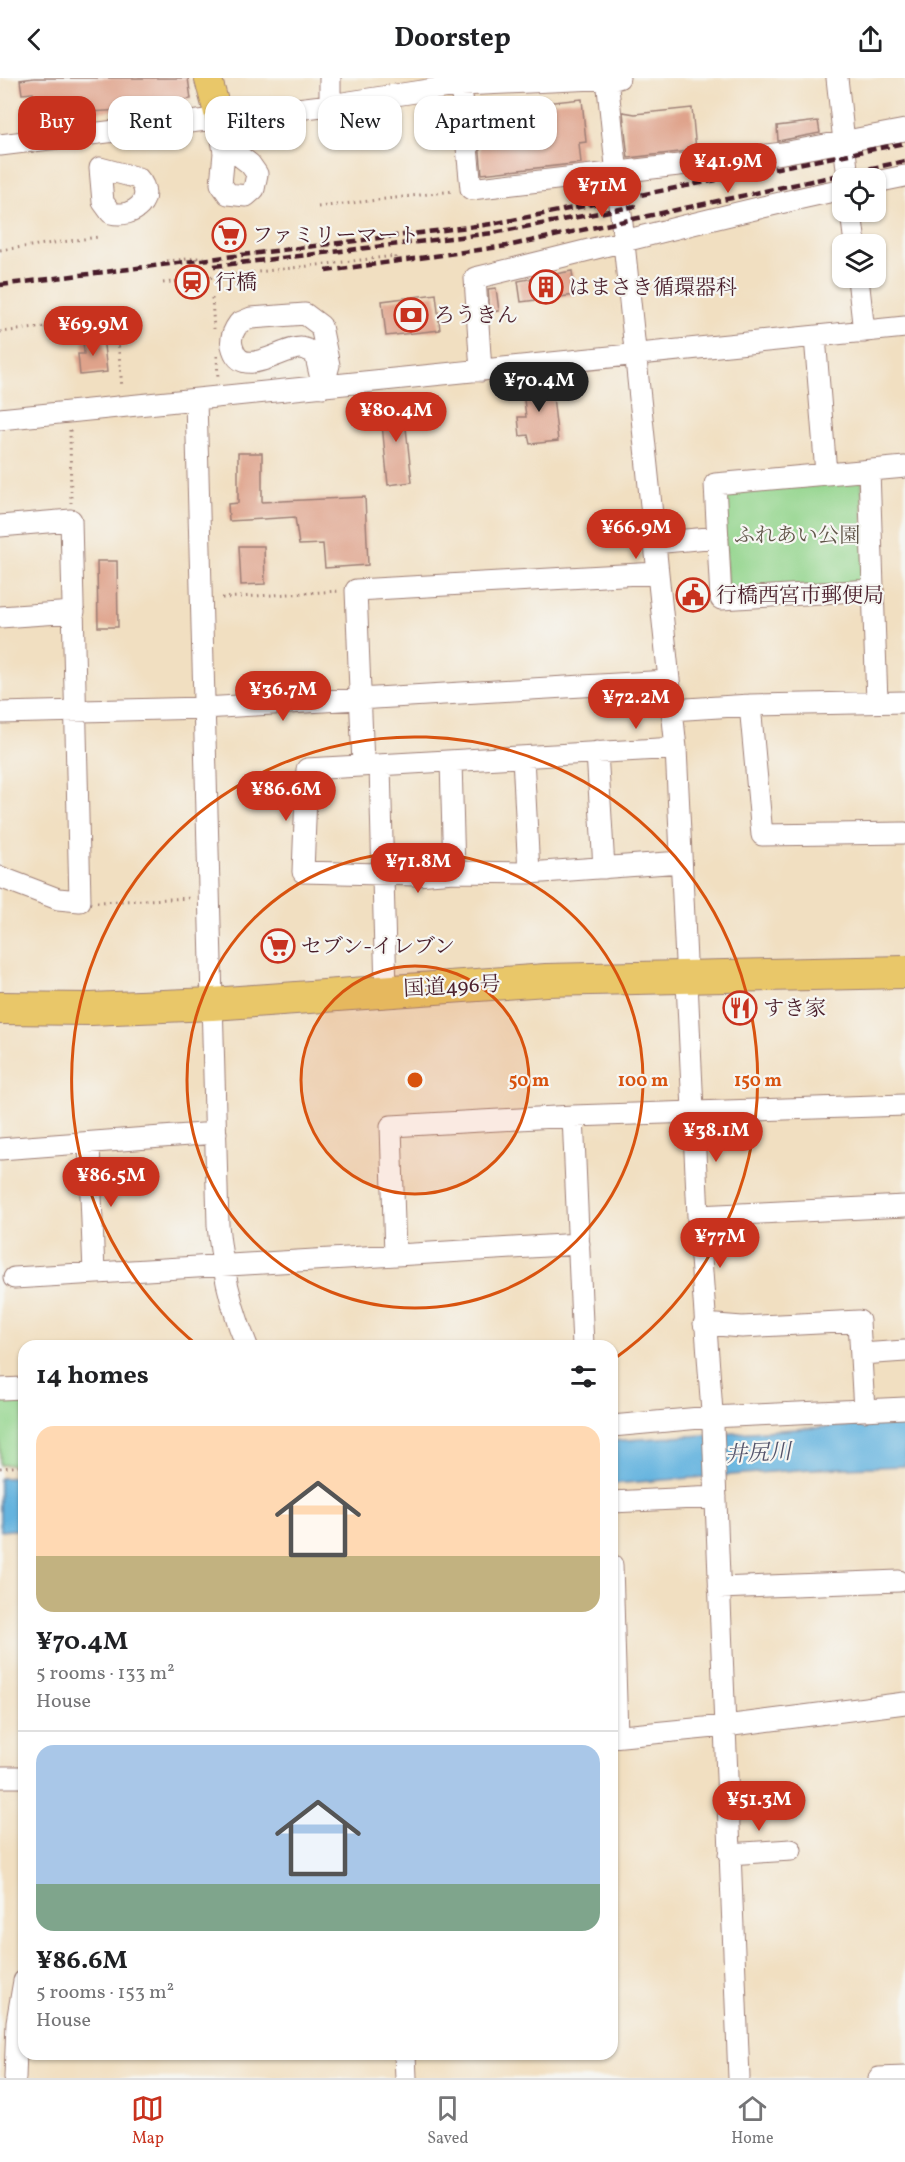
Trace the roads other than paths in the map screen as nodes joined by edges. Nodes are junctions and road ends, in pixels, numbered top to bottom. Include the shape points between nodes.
1 (208, 78) edge
2 (330, 78) edge
3 (607, 78) edge
4 (619, 78) edge
5 (837, 78) edge
6 (467, 82) edge
7 (213, 96) edge
8 (330, 96) edge
9 (384, 96) edge
10 (205, 120) edge
11 (905, 130) edge
12 (96, 134) edge
13 (96, 141) edge
14 (844, 142) junction
15 (18, 143) edge
16 (0, 145) edge
17 (100, 168) dead end
18 (847, 168) edge
19 (618, 171) junction
20 (905, 176) edge
21 (886, 180) edge
22 (832, 191) edge
23 (624, 243) junction
24 (859, 288) edge
25 (905, 327) edge
26 (864, 332) junction
27 (815, 337) junction
28 (634, 354) junction
29 (481, 371) junction
30 (322, 387) junction
31 (196, 400) junction
32 (0, 419) edge
33 (905, 467) edge
34 (869, 471) junction
35 (826, 473) junction
36 (0, 526) edge
37 (718, 537) junction
38 (654, 543) junction
39 (657, 573) junction
40 (872, 590) junction
41 (74, 612) junction
42 (0, 617) edge
43 (668, 681) junction
44 (360, 698) junction
45 (877, 702) junction
46 (905, 702) edge
47 (750, 705) junction
48 (204, 708) junction
49 (77, 710) junction
50 (671, 710) junction
51 (0, 713) edge
52 (676, 748) junction
53 (597, 752) junction
54 (523, 757) junction
55 (451, 761) junction
56 (371, 766) junction
57 (905, 833) edge
58 (681, 862) junction
59 (604, 868) junction
60 (454, 872) junction
61 (529, 873) junction
62 (381, 874) junction
63 (0, 877) edge
64 (905, 972) edge
65 (688, 977) junction
66 (386, 990) junction
67 (212, 1004) junction
68 (0, 1008) edge
69 (905, 1105) edge
70 (695, 1111) junction
71 (573, 1116) junction
72 (216, 1133) junction
73 (89, 1144) junction
74 (0, 1149) edge
75 (905, 1206) edge
76 (698, 1216) junction
77 (579, 1244) junction
78 (394, 1255) junction
79 (222, 1265) junction
80 (94, 1273) junction
81 (14, 1278) dead end
82 (704, 1324) junction
83 (245, 1340) edge
84 (583, 1340) edge
85 (905, 1351) edge
86 (861, 1354) junction
87 (18, 1388) edge
88 (0, 1389) edge
89 (905, 1408) edge
90 (864, 1410) junction
91 (712, 1422) junction
92 (618, 1426) edge
93 (716, 1493) junction
94 (618, 1501) edge
95 (899, 1581) dead end
96 (719, 1588) junction
97 (905, 1703) edge
98 (725, 1726) junction
99 (618, 1737) edge
100 (0, 1778) edge
101 (18, 1782) edge
102 (791, 1850) dead end
103 (729, 1854) junction
104 (18, 2016) edge
105 (405, 2060) edge
106 (10, 2068) edge
107 (905, 2076) edge
108 (406, 2078) edge
109 (738, 2078) edge
110 (879, 2078) edge

1 - 7 main road
2 - 8 street
3 - 4 street
3 - 6 street
3 - 19 street
5 - 14 street
6 - 9 street
6 - 19 street via 471,189
10 - 12 street
11 - 14 street
13 - 17 street
14 - 18 street
14 - 19 street via 783,153
15 - 16 street
19 - 23 street
20 - 21 street
22 - 23 street via 721,215
23 - 28 street
23 - 29 street via 475,278
24 - 26 street
25 - 26 street
26 - 27 street
27 - 28 street
27 - 35 street
28 - 29 street
28 - 38 street
29 - 30 street
30 - 30 street via 315,353 301,348 250,362 238,358 233,351 233,331 251,318 305,314 321,326 329,365
30 - 31 street
31 - 32 street
31 - 48 street
33 - 34 street
34 - 35 street
34 - 40 street
35 - 37 street via 715,484
36 - 41 street via 71,520
37 - 38 street
37 - 40 street via 722,599
38 - 39 street
39 - 43 street
39 - 44 street via 356,590
40 - 45 street
41 - 42 street
41 - 49 street
43 - 44 street
43 - 50 street
44 - 48 street
44 - 56 street
45 - 46 street
45 - 47 street
47 - 50 street
47 - 57 street via 762,834
48 - 49 street
48 - 67 street
49 - 51 street
49 - 63 street via 80,901 58,899
50 - 52 street
52 - 53 street
52 - 58 street
53 - 54 street
53 - 59 street
54 - 55 street
54 - 61 street
55 - 56 street
55 - 60 street
56 - 62 street
56 - 62 street via 307,769 303,872
58 - 59 street
58 - 65 street
59 - 61 street
60 - 61 street
60 - 62 street
62 - 66 street
64 - 65 highway, 国道496号
65 - 66 highway, 国道496号 via 546,980
65 - 70 street
66 - 67 highway, 国道496号
67 - 68 highway, 国道496号
67 - 72 street
69 - 70 street
70 - 71 street
70 - 76 street
71 - 77 street
71 - 78 street via 391,1126
72 - 73 street
72 - 79 street
73 - 74 street
73 - 80 street
75 - 76 street
76 - 82 street
77 - 78 street
77 - 84 street
78 - 79 street
79 - 80 street
79 - 83 street
80 - 81 street
82 - 86 street via 742,1328 859,1321
82 - 91 street
85 - 86 street
86 - 90 street
87 - 88 street
89 - 90 street
90 - 91 street
91 - 92 street
91 - 93 street
93 - 94 street
93 - 96 street
95 - 96 street
96 - 98 street
97 - 98 street
98 - 99 street
98 - 103 street
100 - 101 street
102 - 103 street
103 - 109 street
104 - 106 street
105 - 108 street
107 - 110 street

